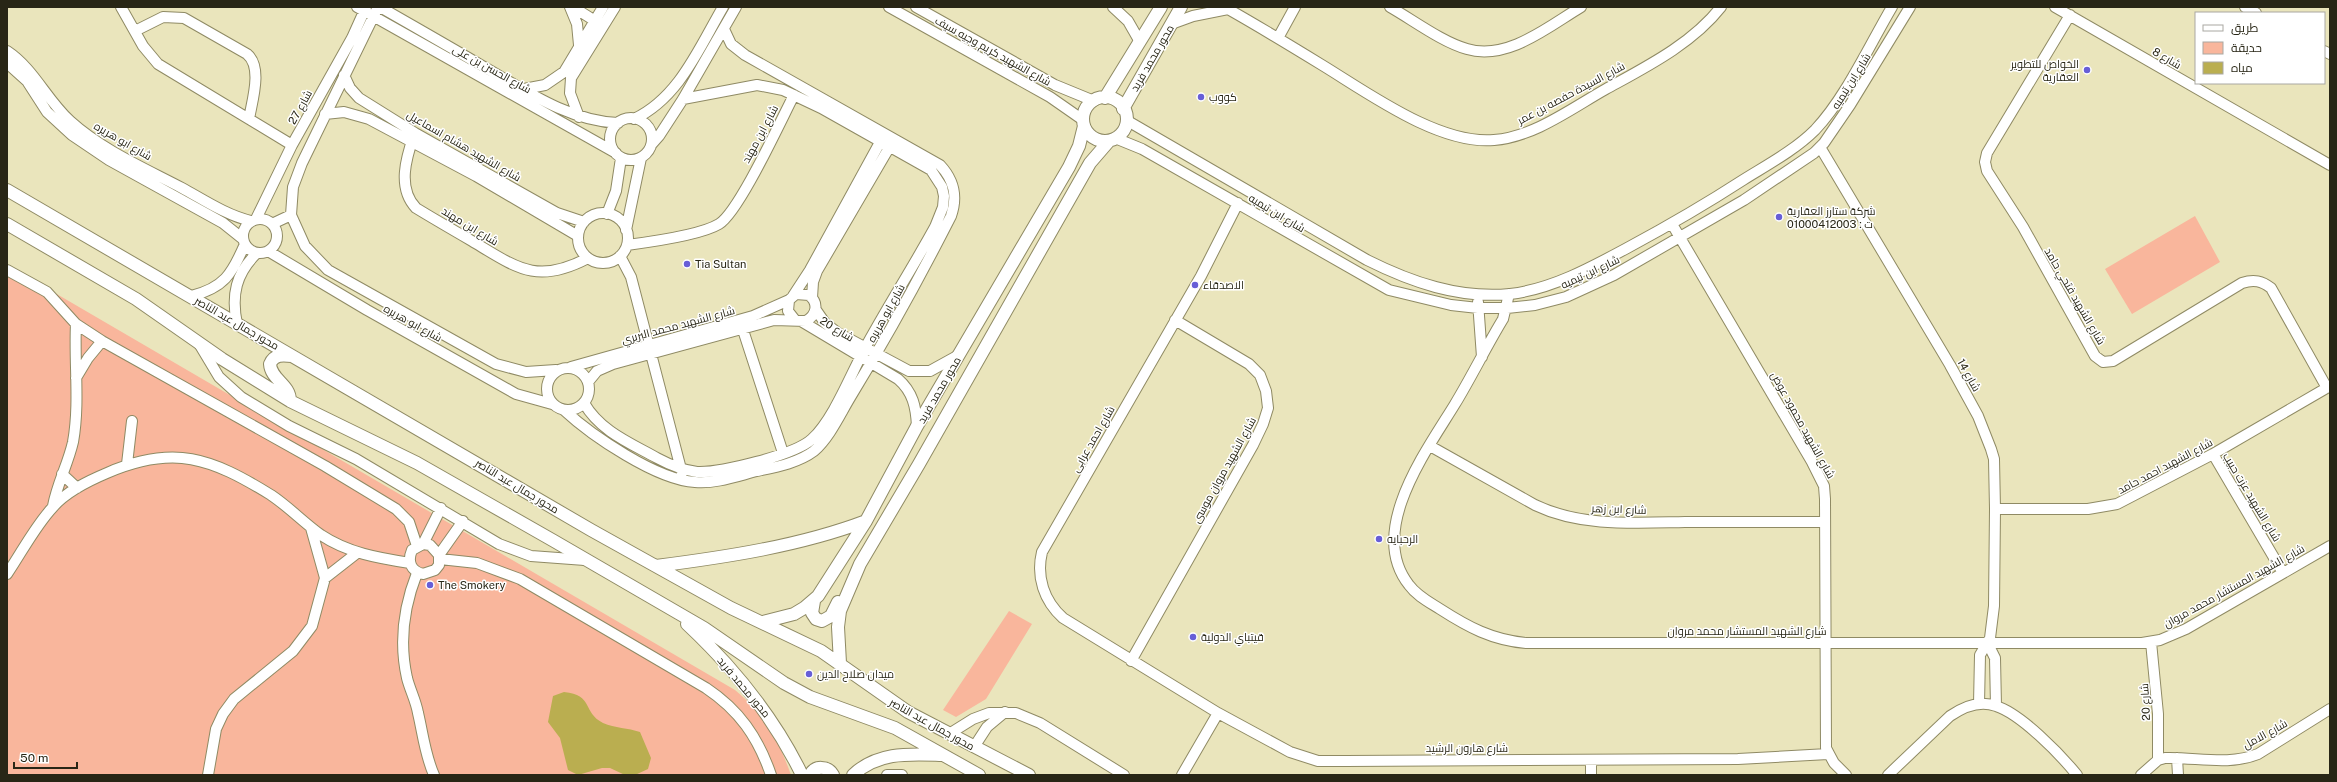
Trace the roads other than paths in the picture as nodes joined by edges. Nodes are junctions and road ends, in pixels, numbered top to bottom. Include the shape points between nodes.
1 (121, 7) edge
2 (379, 7) edge
3 (571, 7) edge
4 (615, 7) edge
5 (723, 7) edge
6 (736, 7) edge
7 (889, 7) edge
8 (916, 7) edge
9 (1113, 7) edge
10 (1161, 7) edge
11 (1181, 7) edge
12 (1295, 7) edge
13 (1390, 7) edge
14 (1581, 7) edge
15 (1721, 7) edge
16 (1892, 7) edge
17 (1910, 7) edge
18 (2055, 7) edge
19 (2245, 7) edge
20 (362, 8) edge
21 (1228, 8) edge
22 (601, 11) edge
23 (2254, 12) edge
24 (2070, 15) junction
25 (373, 17) junction
26 (594, 21) junction
27 (1171, 24) junction
28 (604, 27) junction
29 (724, 29) junction
30 (134, 31) junction
31 (1278, 38) junction
32 (356, 40) junction
33 (1140, 42) junction
34 (579, 45) junction
35 (7, 51) edge
36 (7, 63) edge
37 (344, 75) junction
38 (524, 89) junction
39 (794, 95) junction
40 (683, 99) junction
41 (1099, 99) junction
42 (325, 114) junction
43 (1125, 114) junction
44 (579, 117) junction
45 (249, 119) junction
46 (634, 119) junction
47 (618, 123) junction
48 (1083, 123) junction
49 (1813, 131) junction
50 (413, 138) junction
51 (888, 140) junction
52 (1112, 140) junction
53 (292, 145) junction
54 (651, 145) junction
55 (1796, 145) junction
56 (1822, 145) junction
57 (618, 156) junction
58 (641, 158) junction
59 (1806, 159) junction
60 (2330, 165) edge
61 (7, 190) edge
62 (1238, 203) junction
63 (607, 214) junction
64 (291, 215) junction
65 (253, 220) junction
66 (584, 222) junction
67 (7, 224) edge
68 (272, 224) junction
69 (1672, 224) junction
70 (626, 230) junction
71 (578, 236) junction
72 (1680, 238) junction
73 (244, 241) junction
74 (627, 245) junction
75 (268, 251) junction
76 (257, 252) junction
77 (620, 256) junction
78 (588, 258) junction
79 (7, 270) edge
80 (1478, 294) junction
81 (1509, 294) junction
82 (191, 296) junction
83 (791, 298) junction
84 (812, 298) junction
85 (1478, 308) junction
86 (1507, 308) junction
87 (816, 310) junction
88 (1175, 320) junction
89 (798, 321) junction
90 (76, 324) junction
91 (237, 324) junction
92 (743, 330) junction
93 (102, 342) junction
94 (198, 342) junction
95 (74, 349) junction
96 (650, 350) junction
97 (862, 353) junction
98 (959, 354) junction
99 (293, 356) junction
100 (1482, 357) junction
101 (88, 358) junction
102 (874, 359) junction
103 (571, 367) junction
104 (556, 370) junction
105 (76, 378) junction
106 (588, 382) junction
107 (2328, 387) edge
108 (290, 401) junction
109 (584, 402) junction
110 (552, 404) junction
111 (564, 410) junction
112 (132, 421) dead end
113 (918, 426) junction
114 (1430, 446) junction
115 (782, 453) junction
116 (2213, 454) junction
117 (127, 464) junction
118 (681, 469) junction
119 (62, 474) junction
120 (682, 481) junction
121 (77, 488) junction
122 (53, 506) junction
123 (441, 508) junction
124 (1995, 509) junction
125 (463, 521) junction
126 (866, 521) junction
127 (1825, 522) junction
128 (312, 528) junction
129 (420, 545) junction
130 (2330, 546) edge
131 (357, 553) junction
132 (440, 557) junction
133 (585, 560) junction
134 (410, 563) junction
135 (656, 566) junction
136 (417, 573) junction
137 (2283, 573) junction
138 (7, 574) edge
139 (325, 578) junction
140 (847, 594) junction
141 (814, 601) junction
142 (671, 609) junction
143 (763, 622) junction
144 (2151, 642) junction
145 (1827, 644) junction
146 (1988, 644) junction
147 (1131, 661) junction
148 (840, 663) junction
149 (1980, 704) junction
150 (1996, 706) junction
151 (2330, 709) edge
152 (1005, 712) junction
153 (1218, 713) junction
154 (949, 734) junction
155 (974, 747) junction
156 (1828, 754) junction
157 (945, 755) junction
158 (2177, 758) junction
159 (1591, 760) junction
160 (2158, 760) junction
161 (208, 775) edge
162 (434, 775) edge
163 (771, 775) edge
164 (802, 775) edge
165 (810, 775) edge
166 (833, 775) edge
167 (853, 775) edge
168 (887, 775) edge
169 (902, 775) edge
170 (979, 775) edge
171 (1029, 775) edge
172 (1124, 775) edge
173 (1182, 775) edge
174 (1591, 775) edge
175 (1846, 775) edge
176 (1888, 775) edge
177 (2077, 775) edge
178 (2141, 775) edge
179 (2178, 775) edge

1 - 30 street
2 - 25 street, شارع 27
2 - 38 street, شارع الحسن بن على
3 - 26 street
3 - 34 street via 577,24
4 - 22 street
5 - 46 street via 672,91 657,106
6 - 29 street
7 - 48 street, شارع الشهيد كريم وجيه سيف via 1059,102
8 - 41 street, شارع الشهيد كريم وجيه سيف via 1055,85
9 - 33 street via 1128,21
10 - 33 main road, محور محمد فريد
11 - 27 main road, محور محمد فريد
12 - 31 street
13 - 14 street via 1452,43 1468,50 1483,51 1500,50 1516,45
15 - 31 street, شارع السيدة حفصه بن عمر via 1699,32 1613,85 1533,129 1494,140 1474,140 1435,129 1377,99
16 - 49 street, شارع ابن تيميه via 1842,92
17 - 56 street, شارع ابن تيميه via 1850,105
18 - 24 street, شارع 8
19 - 23 street
20 - 25 street, شارع الحسن بن على
20 - 32 street, شارع 27
21 - 27 street
21 - 31 street, شارع السيدة حفصه بن عمر
22 - 26 street
22 - 28 street
24 - 60 street, شارع 8
24 - 107 street, شارع الشهيد فتحي حامد via 1987,153 1985,162 1990,177 2023,227 2096,356 2103,362 2113,361 2249,280 2263,282 2271,288
25 - 32 street, شارع 27
25 - 57 street, شارع الحسن بن على
26 - 28 street
26 - 34 street
27 - 43 main road, محور محمد فريد
28 - 44 street via 571,78 570,93
29 - 40 street
29 - 51 street, شارع ابو هريره via 731,44 741,52
30 - 45 street via 158,64
30 - 45 street via 164,17 184,18 248,54 253,59 256,70
32 - 37 street, شارع 27
32 - 53 street, شارع 27
33 - 41 main road, محور محمد فريد
34 - 38 street via 564,72 555,80 545,85
35 - 65 street, شارع ابو هريره via 27,66 59,110 83,132 123,157 234,216
36 - 73 street, شارع ابو هريره via 27,81 47,112 72,135 109,160 223,223
37 - 42 street, شارع 27
37 - 50 street, شارع الشهيد هشام اسماعيل via 350,88 359,98
38 - 44 street, شارع الحسن بن على
39 - 40 street, شارع ابو هريره via 771,86 758,85
39 - 51 street, شارع ابو هريره
39 - 74 street, شارع ابن مهند via 743,193 721,223 660,240
40 - 54 street
41 - 43 main road via 1112,99
41 - 48 main road via 1086,109
42 - 50 street, شارع الشهيد هشام اسماعيل via 344,112 362,116
42 - 64 street, شارع 27 via 293,187
43 - 52 main road via 1123,131
43 - 80 street, شارع ابن تيميه via 1367,260 1431,286
44 - 47 street, شارع الحسن بن على
45 - 53 street
46 - 47 street
46 - 54 street via 640,120 649,128
47 - 57 street via 610,141
48 - 52 main road via 1087,132 1096,140
48 - 98 main road, محور محمد فريد via 1079,146 1069,167
49 - 55 street, شارع ابن تيميه
49 - 56 street, شارع 14
50 - 66 street, شارع الشهيد هشام اسماعيل via 557,213
50 - 71 street, شارع الشهيد هشام اسماعيل
50 - 78 street, شارع ابن مهند via 405,179 406,192 416,208 519,268 539,272 559,271
51 - 83 street
51 - 84 street via 817,271 812,287
51 - 97 street, شارع ابو هريره via 931,170 942,187 943,207 924,247
51 - 102 street, شارع ابو هريره via 940,165 951,180 955,198 951,216
52 - 62 street, شارع ابن تيميه via 1142,149
52 - 140 main road, محور محمد فريد via 1085,172 860,564
53 - 65 street, شارع 27
54 - 58 street
55 - 59 street
55 - 69 street, شارع ابن تيميه
56 - 59 street, شارع ابن تيميه
56 - 124 street, شارع 14 via 1978,416 1994,459
57 - 58 street via 629,160
57 - 63 street via 616,191
58 - 70 street
59 - 72 street, شارع ابن تيميه
61 - 82 main road, محور جمال عبد الناصر
62 - 85 street, شارع ابن تيميه via 1389,290 1426,300
62 - 88 street, شارع احمد عرابى via 1214,253
63 - 66 street via 595,215
63 - 70 street via 619,219
64 - 68 street
64 - 104 street, شارع ابو هريره via 299,236 312,255 338,277 496,364 526,372
65 - 68 street via 268,221
65 - 73 street via 244,228
66 - 71 street
67 - 94 main road, محور جمال عبد الناصر via 136,299
68 - 75 street via 276,232 276,241
69 - 72 street, شارع الشهيد محمود عوض
69 - 81 street, شارع ابن تيميه via 1588,269 1532,289
70 - 74 street
71 - 78 street via 580,248
72 - 86 street, شارع ابن تيميه via 1614,275 1566,297 1535,305
72 - 127 street, شارع الشهيد محمود عوض via 1818,473 1824,486
73 - 76 street
73 - 82 street via 234,268 226,280 211,290
74 - 77 street
75 - 76 street
75 - 110 street, شارع ابو هريره via 516,394
76 - 91 street via 236,284 233,301
77 - 78 street via 604,263
77 - 96 street via 631,277
79 - 90 street via 51,295
80 - 81 street, شارع ابن تيميه
80 - 85 street
81 - 86 street, شارع الشهيد المستشار محمد مروان
82 - 91 main road, محور جمال عبد الناصر
83 - 84 street via 801,293
83 - 89 street via 788,311
83 - 96 street, شارع الشهيد محمد البربري via 753,316
84 - 87 street
85 - 86 street, شارع ابن تيميه
85 - 100 street
86 - 100 street, شارع الشهيد المستشار محمد مروان
87 - 89 street via 810,319
87 - 97 street, شارع 20 via 831,328
88 - 147 street, شارع احمد عرابى via 1064,512 1042,552 1040,562 1040,579 1055,611
88 - 147 street, شارع الشهيد مروان موسى via 1256,370 1266,391 1268,408 1253,445
89 - 92 street, شارع الشهيد محمد البربري via 774,320
89 - 97 street, شارع 20
90 - 93 street
90 - 95 street
91 - 99 main road, محور جمال عبد الناصر
92 - 96 street, شارع الشهيد محمد البربري
92 - 115 street
93 - 101 street
93 - 129 street via 325,466 396,509 409,522
94 - 108 main road, محور جمال عبد الناصر
94 - 123 street via 219,377 241,397
95 - 101 street
95 - 105 street
96 - 103 street, شارع الشهيد محمد البربري
96 - 106 street, شارع الشهيد محمد البربري via 597,371
96 - 118 street
97 - 102 street, شارع 20
97 - 115 street, شارع ابو هريره via 818,433 804,445
98 - 102 street, شارع 20 via 936,368 916,372
98 - 113 main road, محور محمد فريد
99 - 108 main road via 278,356 270,364 274,375 288,390
99 - 135 main road, محور جمال عبد الناصر
100 - 114 street, شارع الشهيد المستشار محمد مروان
101 - 105 street
102 - 113 street, شارع 20 via 907,388 915,406
102 - 120 street, شارع ابو هريره via 828,433 814,450 779,466 714,481
103 - 104 street
103 - 106 street via 582,372
104 - 110 street via 551,374 546,386 548,399
105 - 119 street via 73,441
106 - 109 street via 589,389
107 - 116 street, شارع الشهيد احمد حامد
108 - 133 main road, محور جمال عبد الناصر via 417,463
109 - 111 street via 575,409
109 - 118 street, شارع ابو هريره via 591,414 605,428
110 - 111 street
111 - 120 street, شارع ابو هريره via 598,438 661,473
112 - 117 street
113 - 126 main road, محور محمد فريد
114 - 127 street, شارع ابن زهر via 1550,513 1582,520 1661,523
114 - 145 street, شارع الشهيد المستشار محمد مروان via 1410,481 1398,510 1395,540 1397,560 1405,580 1414,591 1466,626 1495,638 1526,643
115 - 118 street, شارع ابو هريره via 720,470 697,472
116 - 124 street, شارع الشهيد احمد حامد via 2126,501 2107,507
116 - 137 street, شارع الشهيد عزت حبيب
117 - 121 street
117 - 128 street via 166,456 189,458 211,464 272,496
118 - 120 street
119 - 121 street
119 - 122 street
121 - 122 street
122 - 138 street
123 - 125 street
123 - 129 street
124 - 146 street, شارع 14 via 1993,625
125 - 132 street
125 - 133 street via 499,544 517,552 549,558
126 - 135 main road via 781,544
126 - 141 main road, محور محمد فريد
127 - 145 street, شارع الشهيد محمود عوض
128 - 131 street via 333,542
128 - 139 street
129 - 132 street via 430,545
129 - 134 street via 412,550
130 - 137 street, شارع الشهيد المستشار محمد مروان
131 - 134 street
131 - 139 street
132 - 136 street via 435,570 429,574
132 - 163 street via 477,563 520,579 706,688 727,703 744,721 758,743
133 - 142 main road, محور جمال عبد الناصر
134 - 136 street
135 - 143 main road, محور جمال عبد الناصر
136 - 162 street via 404,616 404,660 409,686 419,713 426,754
137 - 144 street, شارع الشهيد المستشار محمد مروان via 2186,628
139 - 161 street via 317,613 303,640 282,662 234,699 223,714 216,729
140 - 141 main road via 839,600 825,620 818,620 813,616 811,610
140 - 148 main road, محور محمد فريد via 840,611 838,627
141 - 143 main road, محور محمد فريد via 794,614
142 - 157 main road, محور جمال عبد الناصر via 704,628 796,690 895,728
142 - 164 main road, محور محمد فريد via 722,659 755,697 781,735
143 - 148 main road, محور جمال عبد الناصر
144 - 146 street, شارع الشهيد المستشار محمد مروان
144 - 160 street, شارع 20 via 2158,714
145 - 146 street, شارع الشهيد المستشار محمد مروان
145 - 156 street, شارع الشهيد محمود عوض
146 - 149 street, شارع 14 via 1980,654
146 - 150 street via 1995,658
147 - 153 street, شارع هارون الرشيد
148 - 154 main road, محور جمال عبد الناصر via 898,706
149 - 150 street
149 - 176 street via 1962,709 1950,716
150 - 177 street via 2025,725
151 - 158 street, شارع الامل via 2258,754 2247,758 2223,761
152 - 154 street via 983,715
152 - 155 street via 987,727
152 - 172 street via 1027,716
153 - 159 street, شارع هارون الرشيد via 1290,752 1318,761
153 - 173 street
154 - 155 main road, محور جمال عبد الناصر
155 - 171 main road, محور جمال عبد الناصر
156 - 159 street, شارع هارون الرشيد via 1738,759
156 - 175 street
157 - 167 main road via 887,756 877,759
157 - 170 main road, محور جمال عبد الناصر
158 - 160 street, شارع الامل
158 - 179 street
159 - 174 street
160 - 178 street
165 - 166 main road via 814,770 821,768 827,769
168 - 169 street

